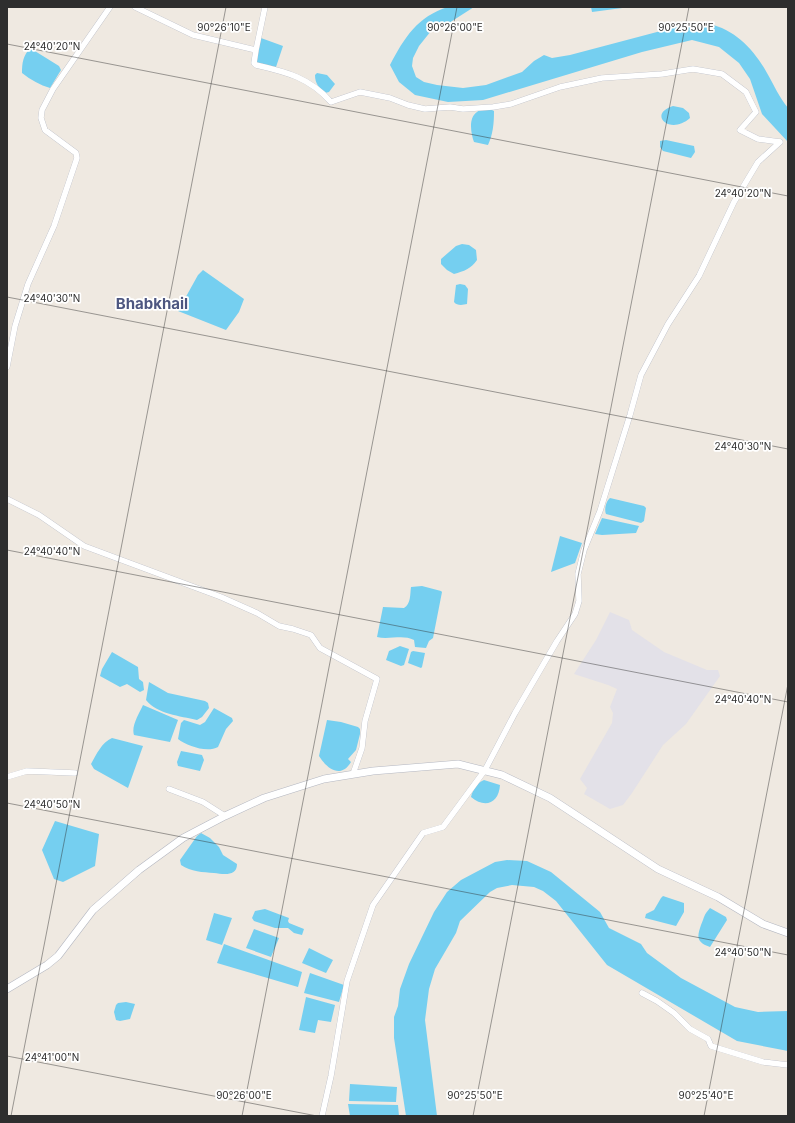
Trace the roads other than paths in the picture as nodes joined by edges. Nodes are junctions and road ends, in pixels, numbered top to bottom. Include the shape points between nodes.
1 (110, 7) edge
2 (135, 7) edge
3 (265, 7) edge
4 (256, 50) junction
5 (7, 367) edge
6 (7, 498) edge
7 (485, 770) junction
8 (75, 773) dead end
9 (352, 774) junction
10 (7, 777) edge
11 (169, 789) dead end
12 (225, 816) junction
13 (788, 933) edge
14 (7, 988) edge
15 (642, 993) dead end
16 (788, 1065) edge
17 (322, 1116) edge

1 - 5 street via 53,89 42,110 41,118 45,130 76,153 77,158 54,226 28,284 15,326
2 - 4 street via 193,35
3 - 4 street
4 - 7 street via 256,65 300,77 321,91 331,102 360,92 425,108 463,109 511,104 560,87 602,78 692,69 722,74 746,92 756,112 740,130 758,139 780,142 758,162 734,202 699,276 668,324 641,375 600,511 584,550 578,574 579,601 575,614 557,640
6 - 9 street via 39,515 84,546 221,597 280,626 310,635 320,648 377,679 365,721 362,748
7 - 9 street via 458,764
7 - 13 street via 502,775 550,798 658,869 718,897 763,924
7 - 17 street via 443,827 423,832 373,905 347,981
8 - 10 street via 27,771
9 - 12 street via 324,779 264,798
11 - 12 street via 203,802
12 - 14 street via 183,838 138,870 93,910 58,956
15 - 16 street via 674,1013 690,1029 708,1039 711,1046 763,1062

